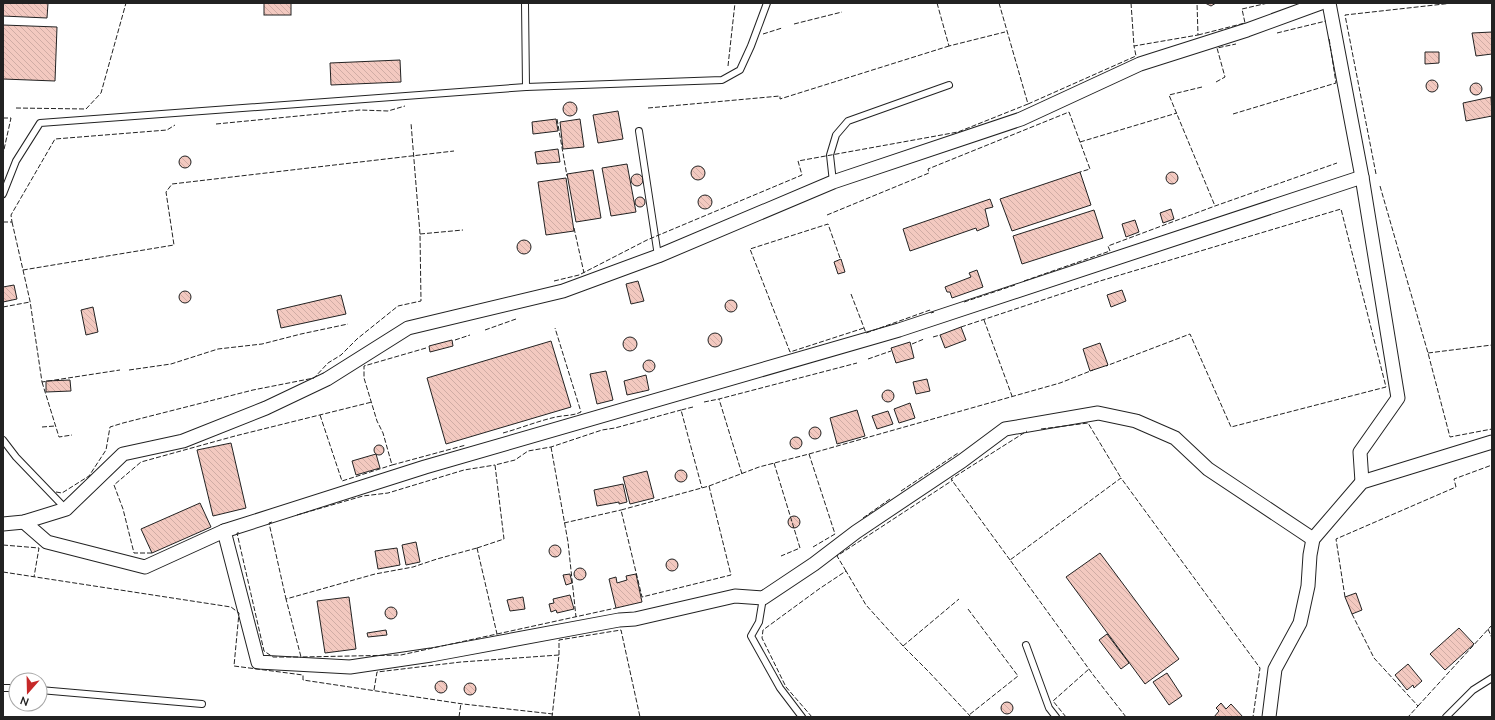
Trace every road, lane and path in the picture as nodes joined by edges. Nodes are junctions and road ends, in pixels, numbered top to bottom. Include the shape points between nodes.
1 (525, 3) edge
2 (767, 3) edge
3 (1321, 3) edge
4 (1329, 3) edge
5 (949, 85) dead end
6 (526, 88) junction
7 (638, 131) dead end
8 (1362, 177) junction
9 (833, 182) junction
10 (3, 194) edge
11 (658, 256) junction
12 (3, 440) edge
13 (1492, 442) edge
14 (1362, 482) junction
15 (66, 509) junction
16 (24, 522) junction
17 (3, 524) edge
18 (224, 532) junction
19 (1313, 539) junction
20 (763, 598) junction
21 (1026, 645) dead end
22 (1492, 678) edge
23 (48, 691) edge
24 (202, 704) dead end
25 (802, 717) edge
26 (1056, 717) edge
27 (1269, 717) edge
28 (1446, 717) edge

1 - 6 lane
2 - 6 lane via 740,70 722,80
3 - 9 street via 1140,64 1021,119
4 - 8 street
5 - 9 lane via 848,121 836,135 830,155
6 - 10 lane via 40,123 16,161
7 - 11 lane
8 - 14 street via 1398,398 1360,452
8 - 18 street via 900,330 425,467
9 - 11 street
11 - 15 street via 563,291 408,328 327,379 266,408 183,441 123,454
12 - 15 lane
13 - 14 street
14 - 19 street
15 - 16 street
16 - 17 street
16 - 18 street via 47,542 145,567
18 - 20 street via 258,662 350,667 635,619 735,596
19 - 20 street via 1208,469 1175,438 1136,421 1098,413 1005,429
19 - 27 street via 1308,586 1300,623 1275,669
20 - 25 lane via 759,622 752,636 780,688
21 - 26 lane via 1049,708
22 - 28 lane via 1473,690
23 - 24 lane

